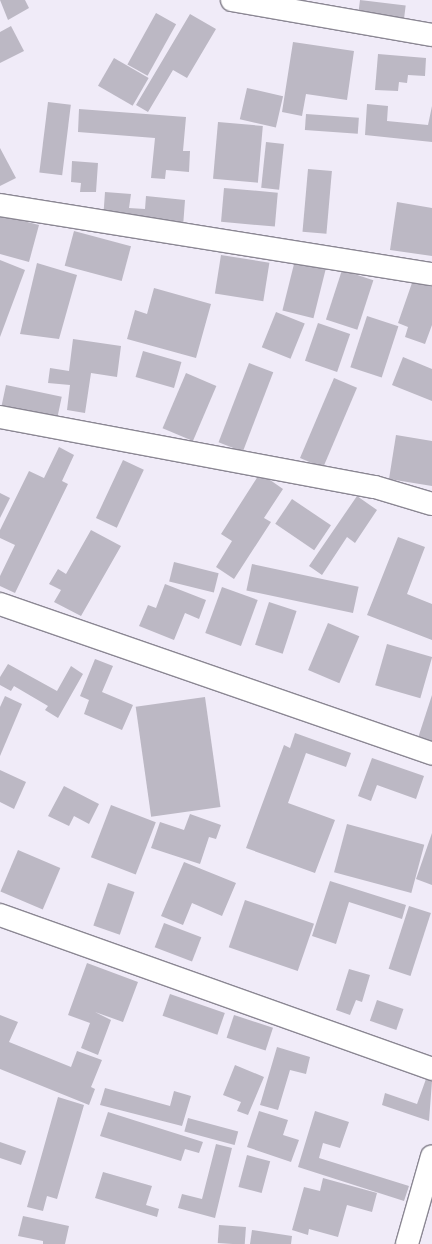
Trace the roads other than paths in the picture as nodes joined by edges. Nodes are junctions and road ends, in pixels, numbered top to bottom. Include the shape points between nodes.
1 (232, 0) edge
2 (432, 36) edge
3 (0, 205) edge
4 (432, 274) edge
5 (0, 417) edge
6 (432, 504) edge
7 (0, 604) edge
8 (432, 754) edge
9 (0, 915) edge
10 (432, 1069) edge
11 (432, 1156) edge
12 (407, 1244) edge

1 - 2 street
3 - 4 street
5 - 6 street via 375,487
7 - 8 street
9 - 10 street
11 - 12 street

